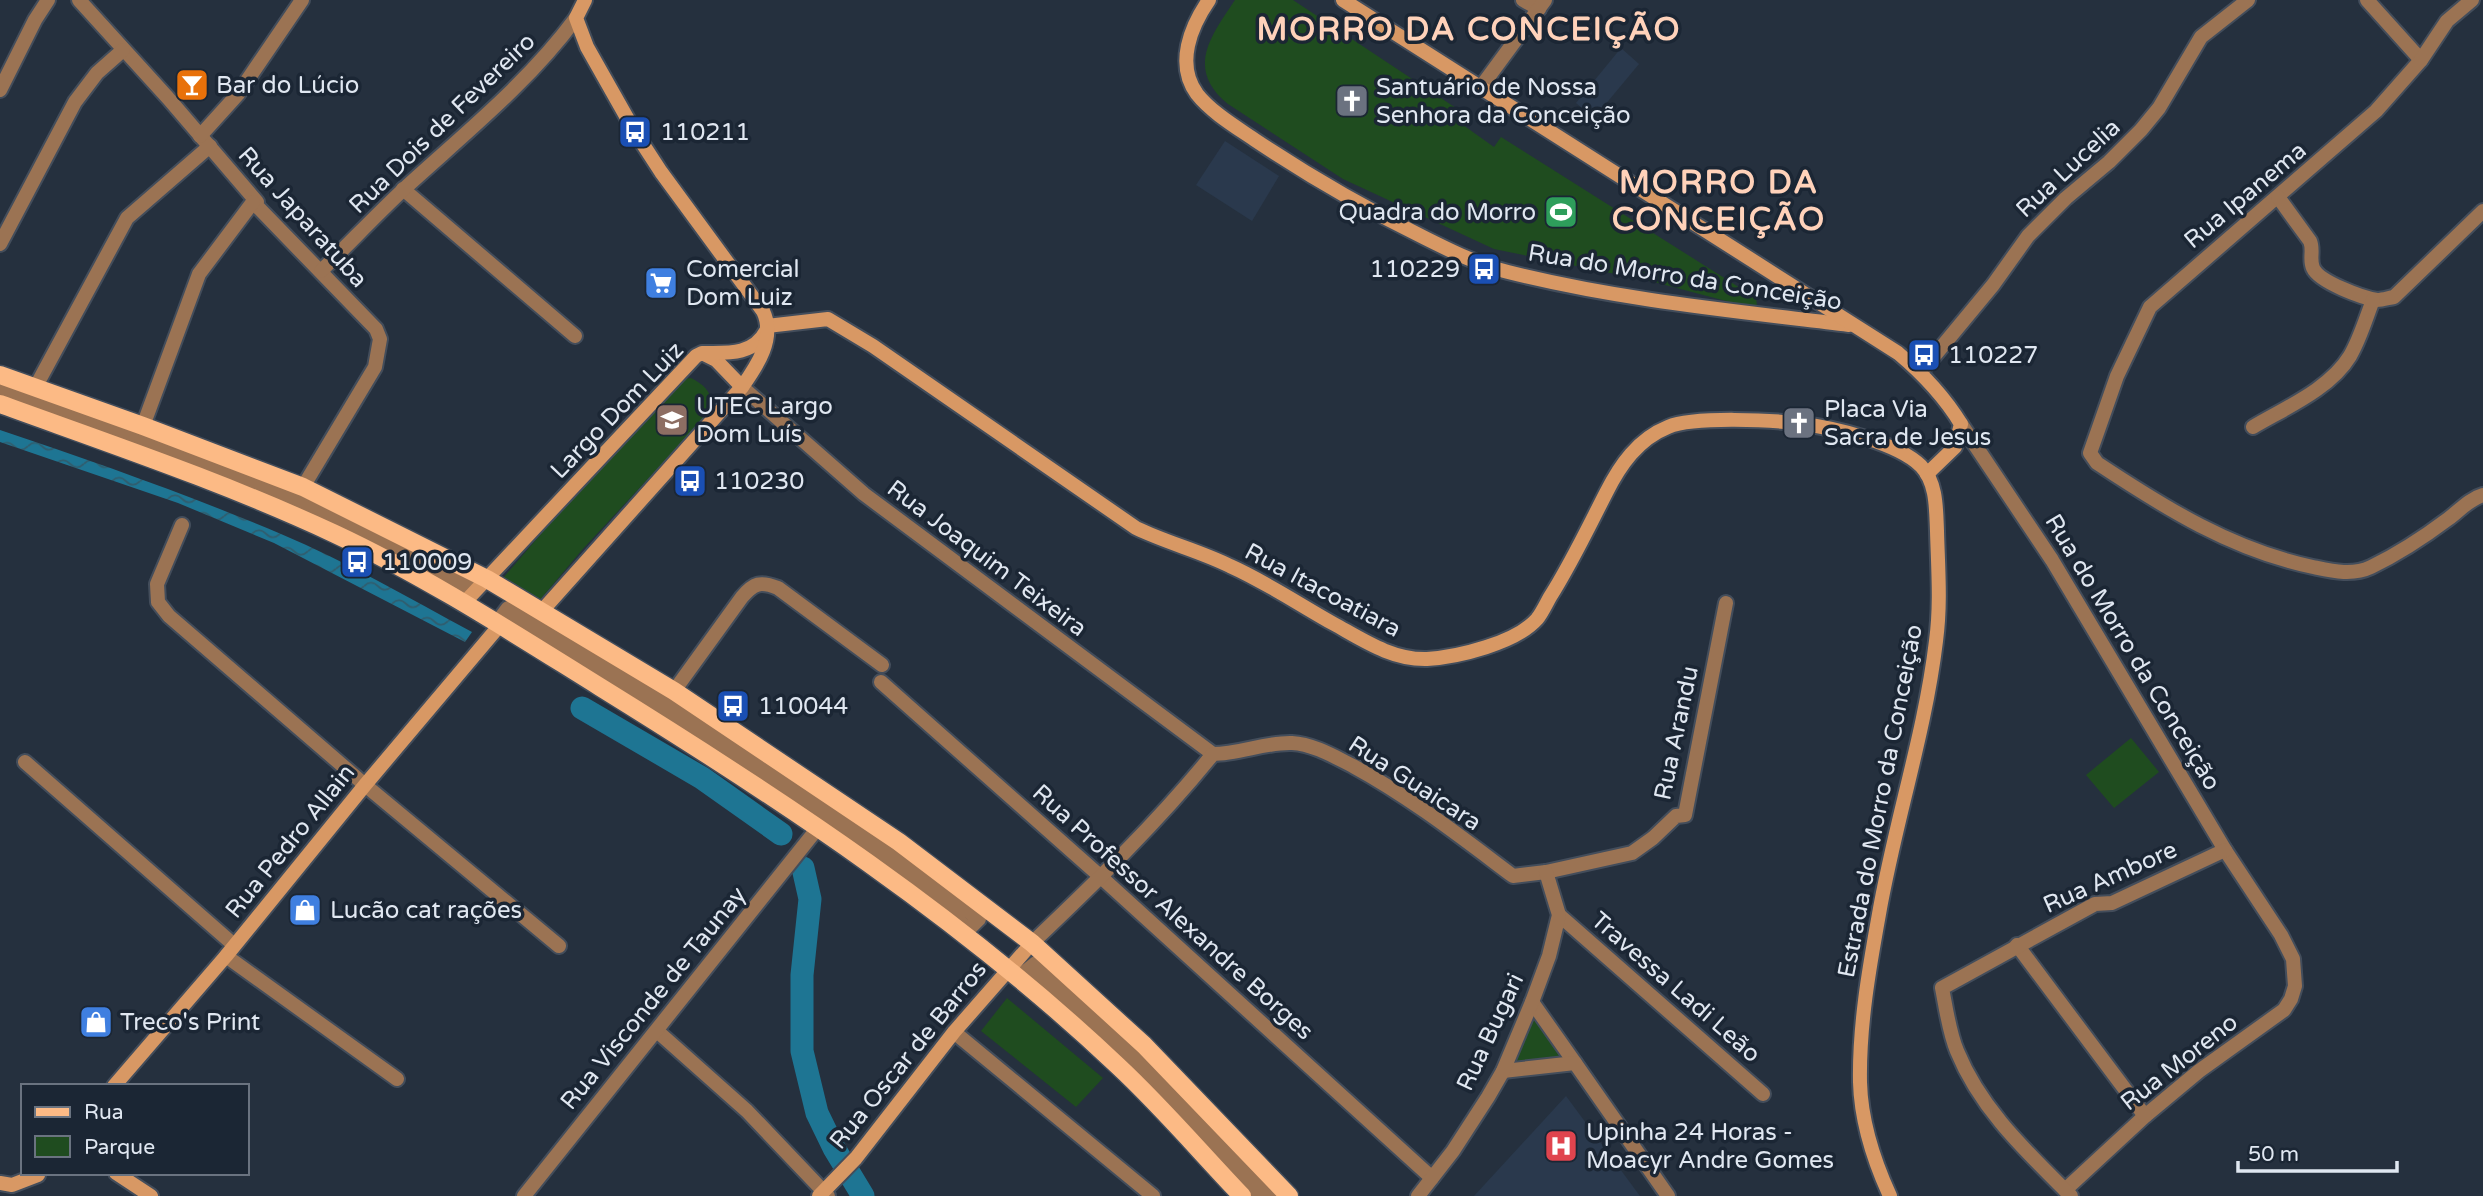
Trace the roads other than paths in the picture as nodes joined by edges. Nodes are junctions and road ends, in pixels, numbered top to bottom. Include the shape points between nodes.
1 (48, 0) edge
2 (302, 0) edge
3 (585, 0) edge
4 (1209, 0) edge
5 (1343, 0) edge
6 (1522, 0) edge
7 (2248, 0) edge
8 (2367, 0) edge
9 (2472, 0) edge
10 (81, 1) edge
11 (1542, 4) edge
12 (576, 18) junction
13 (123, 50) junction
14 (2421, 60) junction
15 (1481, 87) junction
16 (0, 90) edge
17 (205, 141) junction
18 (403, 189) junction
19 (2278, 197) junction
20 (253, 202) junction
21 (2483, 211) edge
22 (0, 244) edge
23 (321, 271) junction
24 (2374, 300) junction
25 (1855, 326) junction
26 (767, 328) junction
27 (575, 336) dead end
28 (702, 353) junction
29 (1921, 372) junction
30 (0, 375) edge
31 (0, 386) edge
32 (742, 387) junction
33 (35, 388) junction
34 (0, 393) edge
35 (0, 404) edge
36 (1961, 424) junction
37 (143, 426) junction
38 (2253, 426) dead end
39 (1927, 474) junction
40 (303, 487) junction
41 (2477, 498) edge
42 (182, 525) dead end
43 (487, 579) junction
44 (1726, 603) dead end
45 (464, 604) junction
46 (508, 608) joint
47 (541, 612) junction
48 (500, 625) junction
49 (882, 665) dead end
50 (881, 682) dead end
51 (674, 691) junction
52 (1213, 754) junction
53 (25, 762) dead end
54 (365, 785) junction
55 (817, 829) junction
56 (2225, 850) junction
57 (1546, 872) junction
58 (1513, 876) joint
59 (1101, 877) junction
60 (1559, 915) junction
61 (1032, 943) junction
62 (2017, 945) junction
63 (559, 946) dead end
64 (230, 951) junction
65 (2293, 959) joint
66 (1007, 969) junction
67 (1531, 1002) junction
68 (657, 1031) junction
69 (954, 1032) junction
70 (1575, 1063) junction
71 (1503, 1071) junction
72 (397, 1079) dead end
73 (116, 1084) edge
74 (1763, 1094) dead end
75 (2145, 1116) junction
76 (37, 1175) edge
77 (38, 1175) edge
78 (119, 1175) edge
79 (1432, 1178) junction
80 (0, 1182) edge
81 (826, 1191) edge
82 (2068, 1193) edge
83 (19, 1196) edge
84 (151, 1196) edge
85 (524, 1196) edge
86 (1153, 1196) edge
87 (1242, 1196) edge
88 (1258, 1196) edge
89 (1272, 1196) edge
90 (1289, 1196) edge
91 (1418, 1196) edge
92 (1668, 1196) edge
93 (1890, 1196) edge

1 - 16 street
2 - 17 street
3 - 12 street, Rua Dois de Fevereiro
4 - 25 street, Rua do Morro da Conceição via 1188,42 1188,70 1196,93 1295,167 1384,218 1505,272 1670,303
5 - 15 street, Rua do Morro da Conceição
6 - 11 street
7 - 29 street, Rua Lucelia via 2201,37 2141,130 2028,236
8 - 14 street
9 - 14 street, Rua Ipanema via 2446,21
10 - 13 street, Rua Japaratuba
11 - 15 street
12 - 18 street, Rua Dois de Fevereiro via 511,92
12 - 26 street via 587,47 635,132 763,312
13 - 17 street, Rua Japaratuba
13 - 22 street via 75,102
14 - 19 street, Rua Ipanema via 2376,111
15 - 25 street, Rua do Morro da Conceição
17 - 20 street, Rua Japaratuba via 257,202
17 - 33 street via 127,218
18 - 23 street, Rua Dois de Fevereiro
18 - 27 street
19 - 24 street via 2310,241 2315,272 2330,283
19 - 41 street, Rua Ipanema via 2150,307 2090,453 2097,463 2167,509 2210,531 2285,561 2336,571 2356,572 2375,565
20 - 23 street, Rua Japaratuba
20 - 37 street via 199,274
21 - 24 street via 2394,297
23 - 40 street, Rua Japaratuba via 376,329 380,349 375,367
24 - 38 street via 2350,355 2337,372
25 - 29 street, Rua do Morro da Conceição
26 - 28 street, Largo Dom Luiz via 759,342 746,350
26 - 32 street via 762,355
26 - 39 street, Rua Itacoatiara via 832,320 1136,528 1229,565 1373,646 1405,657 1426,659 1481,648 1518,634 1536,620 1631,452 1672,425 1782,421 1824,426 1887,447 1920,465
28 - 32 street via 716,360
28 - 43 street, Largo Dom Luiz
29 - 36 street, Rua do Morro da Conceição
30 - 33 main road
31 - 34 street via 310,503 471,588 467,592 331,520 240,479
32 - 47 street
32 - 52 street, Rua Joaquim Teixeira via 864,494
33 - 37 main road
35 - 45 main road via 165,463 332,533
36 - 39 street via 1955,447
36 - 56 street, Rua do Morro da Conceição via 2052,560
37 - 40 main road
39 - 93 street, Estrada do Morro da Conceição via 1936,502 1940,583 1936,640 1879,909 1863,1019 1862,1096 1873,1155
40 - 43 main road
42 - 54 street via 157,584 158,602
43 - 45 street, Largo Dom Luiz
43 - 47 main road
44 - 57 street, Rua Arandu via 1685,815 1676,816 1632,852
45 - 48 main road
46 - 46 street via 848,821 979,919 969,929 850,838 502,615
47 - 51 main road
48 - 54 street, Rua Pedro Allain
48 - 55 main road via 714,757
49 - 51 street via 778,588 759,583 742,597
50 - 59 street, Rua Professor Alexandre Borges
51 - 61 main road via 899,842
52 - 58 street, Rua Guaicara via 1293,743 1315,748 1417,805
52 - 59 street
53 - 64 street
54 - 63 street
54 - 64 street, Rua Pedro Allain
55 - 66 main road via 895,882
55 - 68 street, Rua Visconde de Taunay
56 - 62 street, Rua Ambore via 2112,903 2095,904
56 - 65 street, Rua do Morro da Conceição
57 - 58 street, Rua Arandu
57 - 60 street
59 - 61 street
59 - 79 street, Rua Professor Alexandre Borges
60 - 67 street, Rua Bugari
60 - 74 street, Travessa Ladi Leão
61 - 66 street, Rua Oscar de Barros
61 - 90 main road via 1144,1045
62 - 75 street
62 - 82 street, Rua Ambore via 1941,988 1956,1048 1986,1106
64 - 72 street
64 - 73 street, Rua Pedro Allain
65 - 75 street, Rua Moreno via 2295,986 2284,1010
66 - 69 street, Rua Oscar de Barros
66 - 87 main road via 1119,1067
67 - 70 street
67 - 71 street, Rua Bugari
68 - 81 street via 747,1111
68 - 85 street, Rua Visconde de Taunay
69 - 81 street, Rua Oscar de Barros
69 - 86 street
70 - 71 street
70 - 92 street
71 - 79 street, Rua Bugari
75 - 82 street, Rua Moreno
76 - 80 street via 12,1185
77 - 83 street
78 - 84 street
79 - 91 street, Rua Bugari
88 - 89 street via 1119,1053 1025,972 1036,963 1046,971 1192,1109

